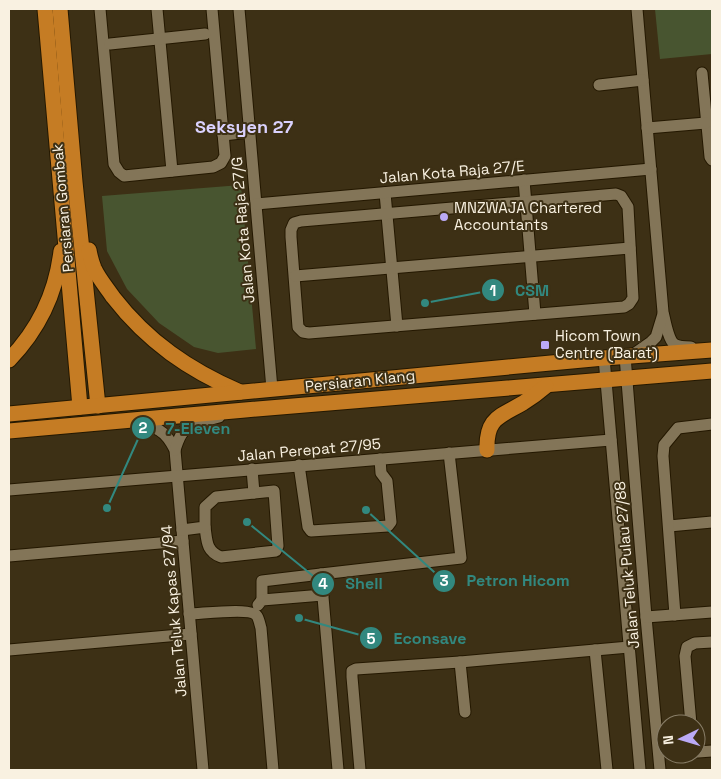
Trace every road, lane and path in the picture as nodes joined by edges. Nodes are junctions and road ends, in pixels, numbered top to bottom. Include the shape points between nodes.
1 (45, 9) edge
2 (60, 9) edge
3 (100, 9) edge
4 (157, 9) edge
5 (212, 9) edge
6 (238, 9) edge
7 (637, 9) edge
8 (205, 34) dead end
9 (160, 38) junction
10 (110, 44) dead end
11 (702, 73) dead end
12 (644, 80) junction
13 (599, 85) dead end
14 (706, 123) junction
15 (647, 128) junction
16 (250, 132) junction
17 (223, 135) junction
18 (712, 160) edge
19 (651, 169) junction
20 (172, 171) junction
21 (524, 180) junction
22 (385, 193) junction
23 (526, 201) junction
24 (256, 204) junction
25 (386, 214) junction
26 (72, 220) junction
27 (630, 248) junction
28 (530, 256) junction
29 (392, 268) junction
30 (295, 276) junction
31 (663, 312) junction
32 (536, 314) junction
33 (397, 326) junction
34 (712, 350) edge
35 (628, 356) junction
36 (604, 358) junction
37 (9, 360) edge
38 (712, 372) edge
39 (626, 379) junction
40 (606, 380) junction
41 (548, 386) junction
42 (272, 389) junction
43 (241, 393) junction
44 (98, 406) junction
45 (80, 407) junction
46 (245, 410) junction
47 (9, 414) edge
48 (122, 421) junction
49 (712, 424) edge
50 (9, 431) edge
51 (611, 440) junction
52 (175, 450) junction
53 (487, 450) junction
54 (449, 453) junction
55 (380, 459) junction
56 (300, 466) junction
57 (252, 469) junction
58 (177, 476) junction
59 (9, 490) edge
60 (254, 493) junction
61 (712, 522) edge
62 (668, 526) junction
63 (205, 527) junction
64 (182, 535) junction
65 (9, 556) edge
66 (321, 574) junction
67 (323, 595) junction
68 (262, 600) junction
69 (252, 612) junction
70 (712, 612) edge
71 (189, 614) junction
72 (675, 615) junction
73 (646, 618) junction
74 (191, 634) junction
75 (712, 642) edge
76 (629, 647) junction
77 (9, 650) edge
78 (595, 650) junction
79 (460, 662) junction
80 (465, 712) dead end
81 (690, 714) edge
82 (202, 770) edge
83 (273, 770) edge
84 (338, 770) edge
85 (360, 770) edge
86 (607, 770) edge
87 (640, 770) edge
88 (660, 770) edge

1 - 26 main road, Persiaran Gombak
2 - 26 main road, Persiaran Gombak
3 - 20 street via 114,164 124,176
4 - 9 street
5 - 17 street
6 - 16 street, Jalan Kota Raja 27/G
7 - 12 street
8 - 9 street
9 - 10 street
9 - 20 street
11 - 14 street
12 - 13 street
12 - 15 street
14 - 15 street
14 - 18 street
15 - 19 street
16 - 17 street
16 - 24 street, Jalan Kota Raja 27/G
17 - 20 street via 225,156 221,163 213,167
19 - 21 street, Jalan Kota Raja 27/E
19 - 31 street
21 - 22 street, Jalan Kota Raja 27/E
21 - 23 street
22 - 24 street, Jalan Kota Raja 27/E
22 - 25 street
23 - 25 street
23 - 27 street via 622,196 628,207
23 - 28 street
24 - 42 street, Jalan Kota Raja 27/G
25 - 29 street
25 - 30 street via 294,223 291,237
26 - 37 main road via 53,291 44,311 35,329
26 - 43 main road via 102,282 131,319 167,351 204,375
26 - 44 main road, Persiaran Gombak
26 - 45 main road, Persiaran Gombak
27 - 28 street
27 - 32 street via 633,298 629,304
28 - 29 street
28 - 32 street
29 - 30 street
29 - 33 street
30 - 33 street via 298,327 302,332
31 - 34 street via 674,343
31 - 35 street via 656,337
32 - 33 street
34 - 35 main road, Persiaran Klang
35 - 36 main road, Persiaran Klang
35 - 39 street, Jalan Teluk Pulau 27/88
36 - 40 street, Jalan Teluk Pulau 27/88
36 - 42 main road, Persiaran Klang
38 - 39 main road, Persiaran Klang
39 - 40 main road, Persiaran Klang
39 - 73 street, Jalan Teluk Pulau 27/88
40 - 41 main road, Persiaran Klang
40 - 51 street, Jalan Teluk Pulau 27/88
41 - 46 main road, Persiaran Klang
41 - 53 main road via 501,415 491,425
42 - 43 main road, Persiaran Klang
43 - 44 main road, Persiaran Klang
44 - 45 main road, Persiaran Klang
45 - 47 main road, Persiaran Klang
46 - 48 main road, Persiaran Klang
46 - 52 street via 196,424 184,431
48 - 50 main road, Persiaran Klang
48 - 52 street via 159,429 170,439
49 - 62 street via 678,428 664,445
51 - 53 street, Jalan Perepat 27/95
51 - 76 street, Jalan Teluk Pulau 27/88
52 - 58 street, Jalan Teluk Kapas 27/94
53 - 54 street, Jalan Perepat 27/95
54 - 55 street, Jalan Perepat 27/95
54 - 66 street via 461,558
55 - 56 street, Jalan Perepat 27/95
55 - 56 street via 381,473 387,480 391,522 388,526 312,531 308,527
56 - 57 street, Jalan Perepat 27/95
57 - 58 street, Jalan Perepat 27/95
57 - 60 street
58 - 59 street, Jalan Perepat 27/95
58 - 64 street, Jalan Teluk Kapas 27/94
60 - 63 street via 216,497 205,507
60 - 63 street via 274,491 276,550 221,557 208,548
61 - 62 street
62 - 72 street
63 - 64 street
64 - 65 street
64 - 71 street, Jalan Teluk Kapas 27/94
66 - 67 street
66 - 68 street via 262,582
67 - 68 street
67 - 84 street
68 - 69 street
69 - 71 street
69 - 83 street via 258,616 261,628
70 - 72 street
71 - 74 street, Jalan Teluk Kapas 27/94
72 - 73 street
73 - 88 street, Jalan Teluk Pulau 27/88
74 - 77 street
74 - 82 street, Jalan Teluk Kapas 27/94
75 - 81 street via 687,647
76 - 78 street
76 - 87 street, Jalan Teluk Pulau 27/88
78 - 79 street
78 - 86 street
79 - 80 street
79 - 85 street via 352,671

